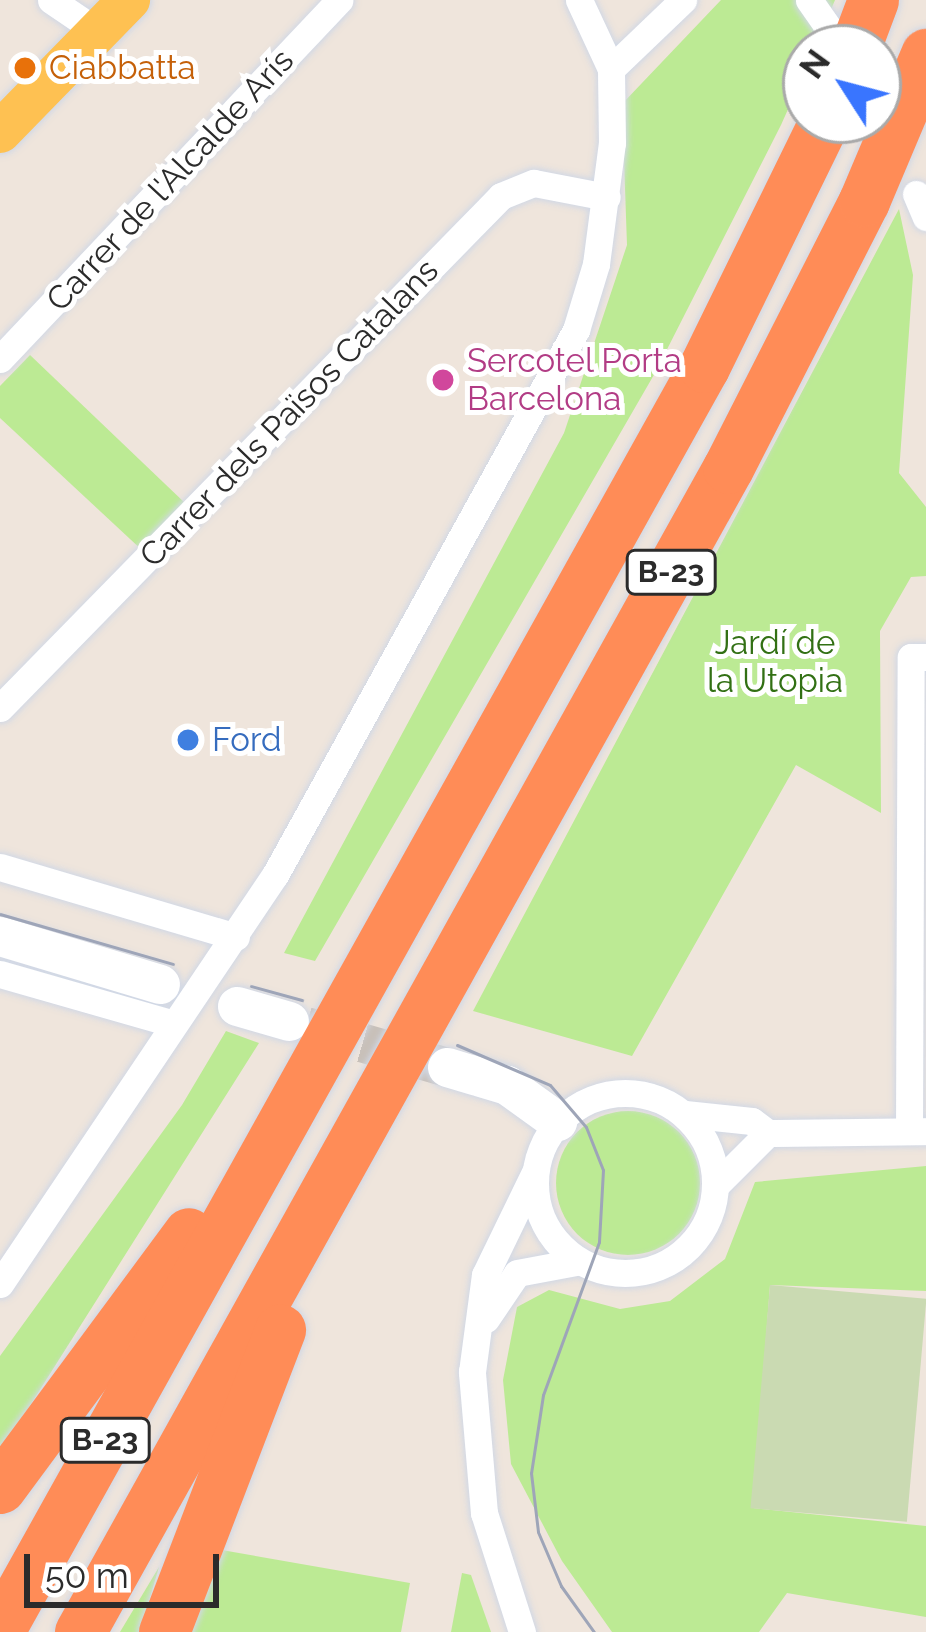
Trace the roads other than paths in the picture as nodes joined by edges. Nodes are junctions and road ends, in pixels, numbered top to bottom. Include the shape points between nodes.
1 (51, 0) edge
2 (129, 0) edge
3 (340, 0) edge
4 (578, 0) edge
5 (683, 0) edge
6 (808, 0) edge
7 (829, 24) edge
8 (98, 32) junction
9 (926, 54) edge
10 (611, 69) junction
11 (0, 132) edge
12 (813, 144) edge
13 (607, 197) junction
14 (0, 359) edge
15 (919, 657) edge
16 (0, 709) edge
17 (0, 867) edge
18 (0, 936) edge
19 (236, 937) junction
20 (0, 974) edge
21 (160, 984) dead end
22 (238, 1006) dead end
23 (174, 1024) junction
24 (303, 1040) junction
25 (446, 1067) tunnel mouth
26 (390, 1076) junction
27 (685, 1114) junction
28 (557, 1121) junction
29 (918, 1131) edge
30 (768, 1133) junction
31 (535, 1172) junction
32 (715, 1186) junction
33 (576, 1262) junction
34 (3, 1272) edge
35 (477, 1333) junction
36 (0, 1488) edge
37 (0, 1629) edge
38 (80, 1632) edge
39 (164, 1632) edge
40 (522, 1632) edge

1 - 8 street
2 - 8 main road
3 - 14 street, Carrer de l'Alcalde Arís
4 - 10 street
5 - 10 street
6 - 7 street
8 - 11 main road
9 - 26 highway, B-23 via 797,340
10 - 13 street
12 - 24 highway, B-23 via 704,367
13 - 16 street, Carrer dels Països Catalans via 534,183 501,196
13 - 19 street via 576,331 546,394
15 - 29 street
17 - 19 street
18 - 21 street
19 - 23 street
20 - 23 street
22 - 24 street
23 - 34 street
24 - 36 highway
24 - 37 highway, B-23
25 - 28 street via 507,1085
26 - 38 highway, B-23
26 - 39 highway via 228,1455
27 - 28 street via 616,1093 582,1101
27 - 30 street via 752,1121
27 - 32 street via 706,1137
28 - 31 street
29 - 30 street
30 - 32 street
31 - 33 street via 541,1220
31 - 35 street via 493,1251 475,1309
32 - 33 street via 700,1232 665,1264 616,1272
33 - 35 street via 517,1273
35 - 40 street via 471,1406 478,1469

